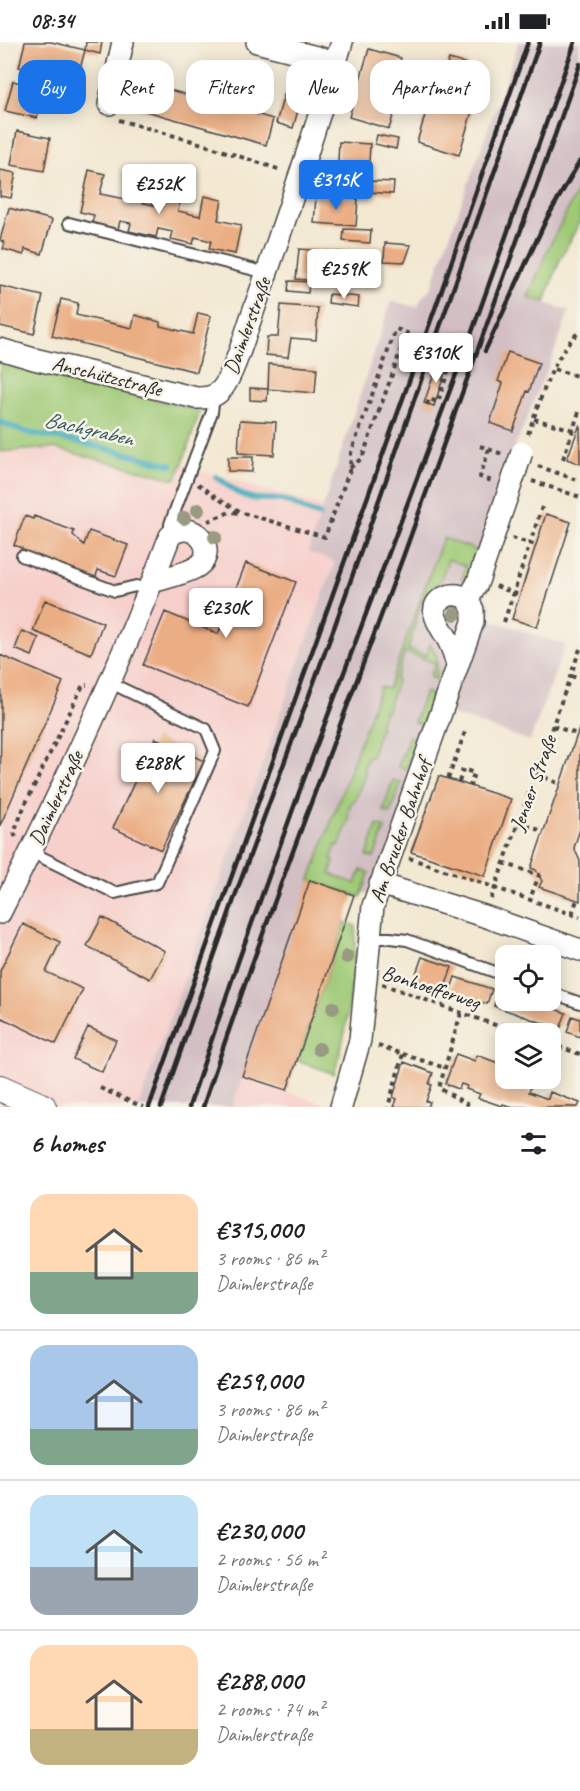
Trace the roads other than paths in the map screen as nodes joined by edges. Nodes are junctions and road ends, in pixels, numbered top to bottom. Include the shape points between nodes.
1 (123, 42) edge
2 (257, 42) edge
3 (339, 52) edge
4 (119, 60) edge
5 (69, 223) dead end
6 (267, 273) junction
7 (0, 349) edge
8 (214, 396) junction
9 (519, 464) road end
10 (170, 536) junction
11 (22, 556) dead end
12 (150, 586) junction
13 (468, 599) junction
14 (457, 665) junction
15 (116, 686) junction
16 (31, 852) junction
17 (380, 884) junction
18 (0, 913) edge
19 (370, 938) junction
20 (580, 950) edge
21 (495, 972) edge
22 (561, 996) edge
23 (580, 1003) edge
24 (0, 1088) edge
25 (43, 1107) edge
26 (341, 1107) edge

1 - 4 street
2 - 3 street
3 - 6 street, Daimlerstraße
5 - 6 lane
6 - 8 street, Daimlerstraße via 228,377
7 - 8 street, Anschützstraße via 196,398
8 - 10 lane, Daimlerstraße via 212,412 170,524
9 - 13 street via 477,584
10 - 12 street, Daimlerstraße
10 - 12 street via 178,530 193,532 203,538 205,557 199,566
11 - 12 lane via 115,591
12 - 15 street, Daimlerstraße
13 - 14 street, Am Brucker Bahnhof via 473,622
13 - 14 street via 454,594 444,597 435,614
14 - 17 street, Am Brucker Bahnhof
15 - 16 street, Daimlerstraße
15 - 16 lane via 206,729 215,751 157,883 116,893
16 - 18 street, Daimlerstraße
17 - 19 street, Am Brucker Bahnhof
17 - 20 street
19 - 21 lane via 407,940
19 - 26 street, Am Brucker Bahnhof via 360,1040
22 - 23 lane
24 - 25 street

